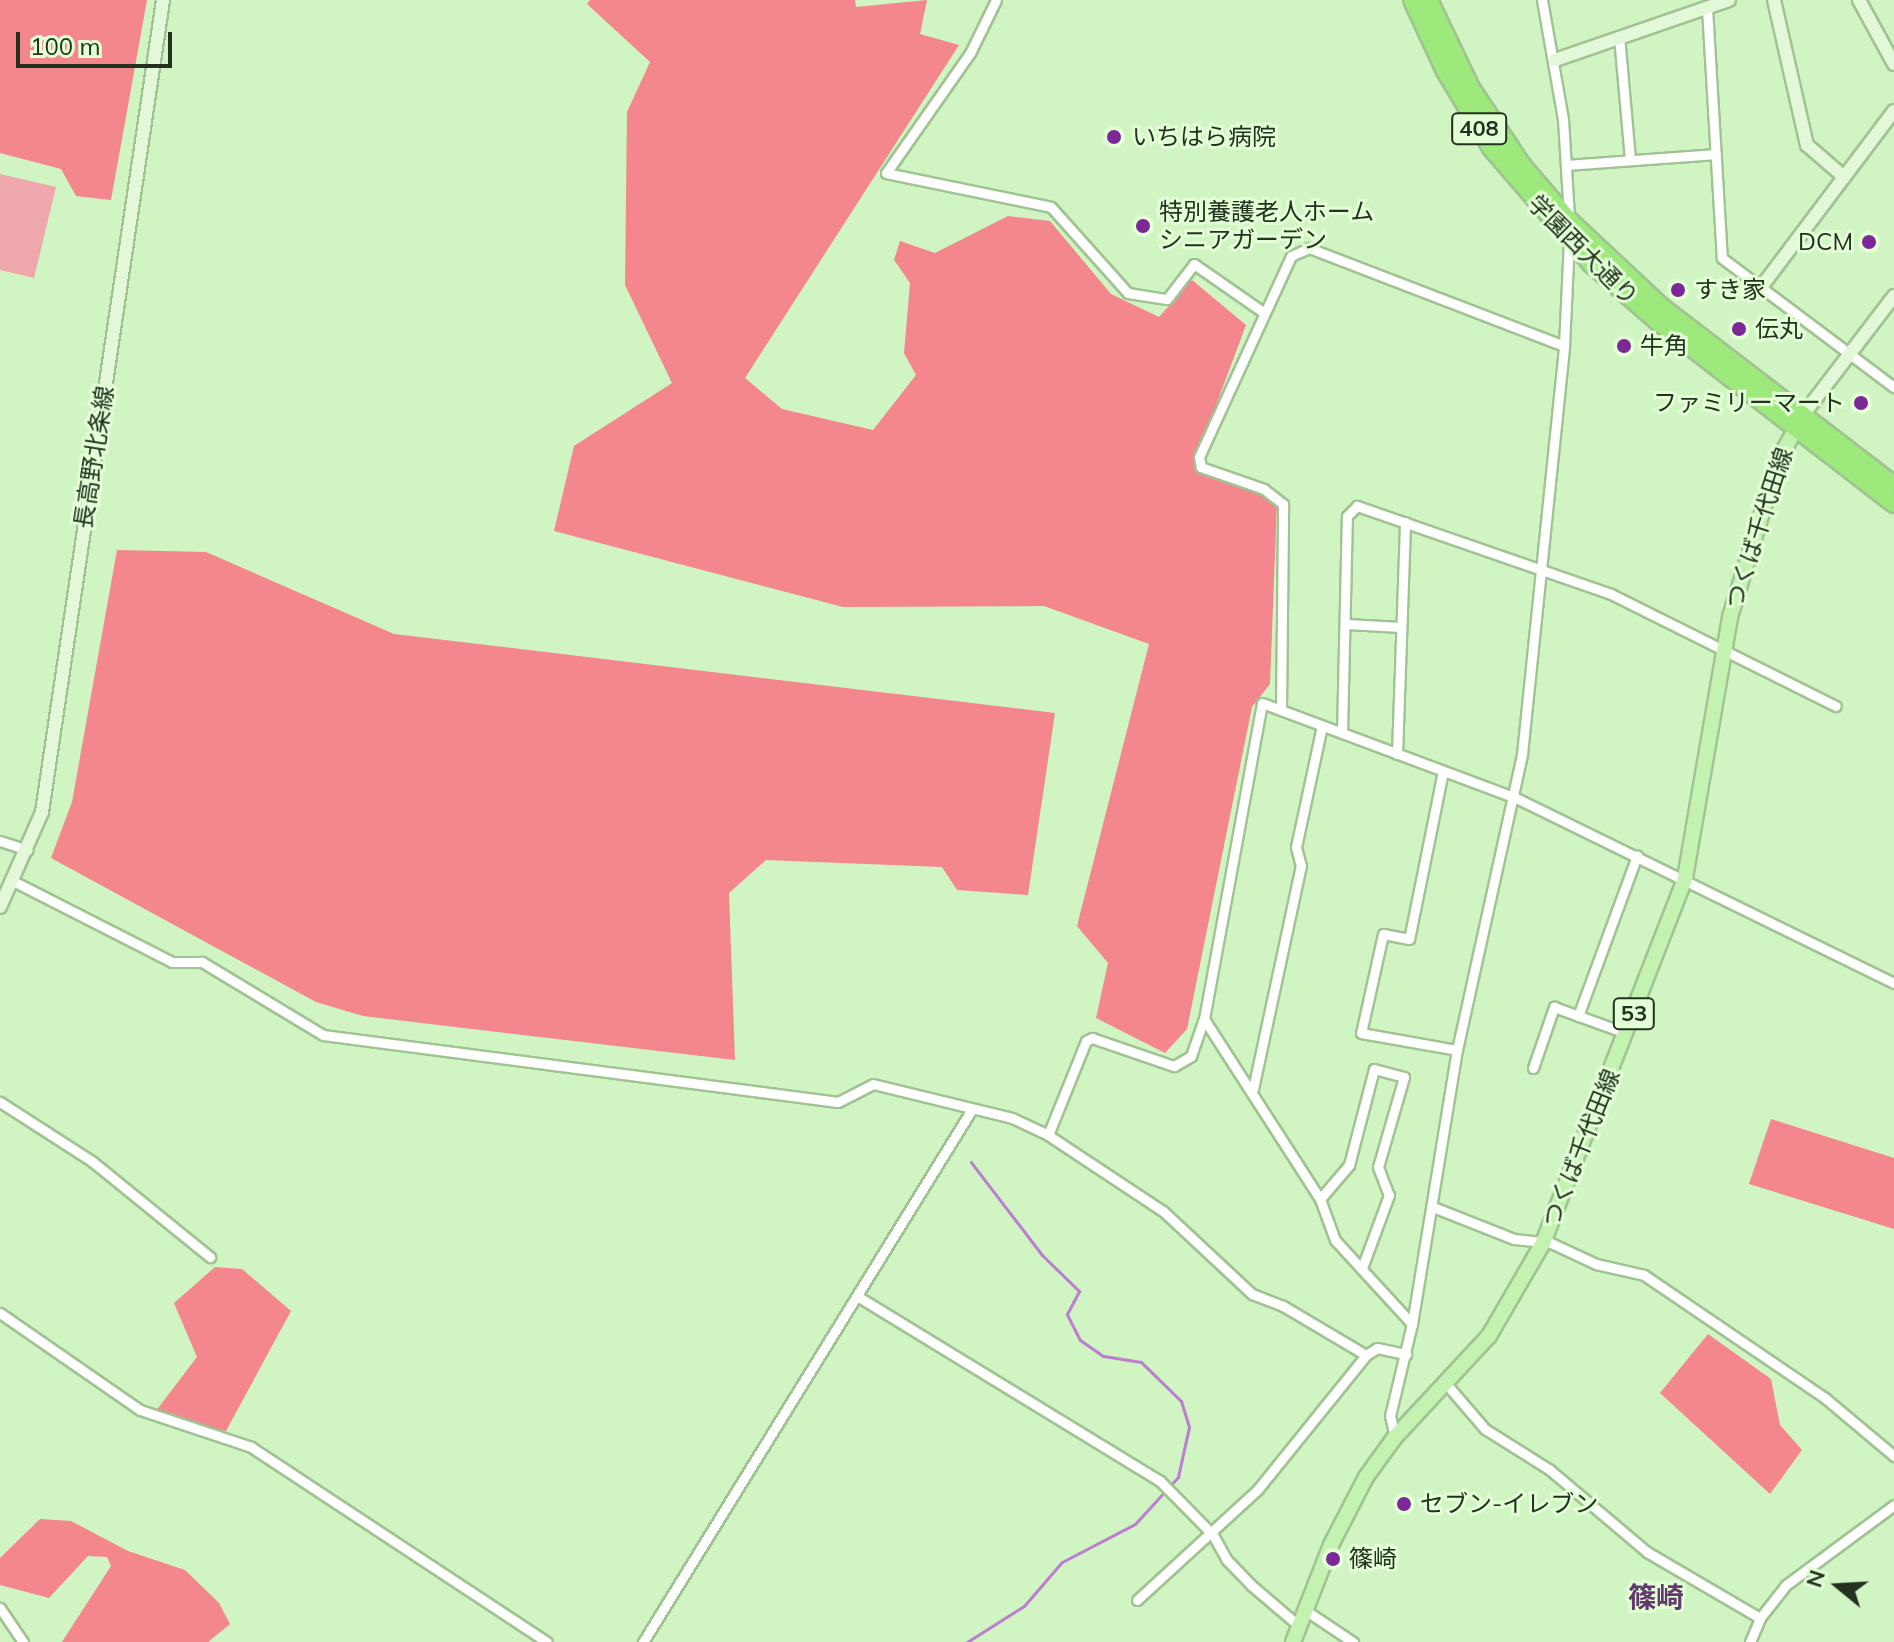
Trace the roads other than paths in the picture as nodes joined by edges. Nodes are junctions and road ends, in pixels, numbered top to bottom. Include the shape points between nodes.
1 (163, 0) edge
2 (996, 0) edge
3 (1412, 0) edge
4 (1542, 0) edge
5 (1729, 0) edge
6 (1774, 0) edge
7 (1859, 0) edge
8 (1432, 1) edge
9 (1707, 8) junction
10 (1619, 36) junction
11 (1555, 60) junction
12 (1894, 64) edge
13 (1894, 111) edge
14 (1716, 154) junction
15 (1630, 160) junction
16 (1567, 165) junction
17 (1844, 177) junction
18 (1569, 220) junction
19 (1569, 241) junction
20 (1762, 286) junction
21 (1894, 296) edge
22 (1263, 312) junction
23 (1564, 346) junction
24 (1850, 354) junction
25 (1894, 387) edge
26 (1799, 422) junction
27 (1894, 485) edge
28 (1894, 504) edge
29 (1405, 522) junction
30 (1537, 568) junction
31 (1347, 624) junction
32 (1401, 627) junction
33 (1723, 649) junction
34 (1836, 706) dead end
35 (1281, 710) junction
36 (1322, 726) junction
37 (1342, 733) junction
38 (1397, 754) junction
39 (1443, 771) junction
40 (1514, 797) junction
41 (0, 841) edge
42 (28, 850) junction
43 (1637, 856) junction
44 (1685, 878) junction
45 (13, 881) junction
46 (0, 907) edge
47 (1894, 983) edge
48 (1578, 1016) junction
49 (1204, 1019) junction
50 (1626, 1033) junction
51 (1457, 1050) junction
52 (1533, 1068) dead end
53 (1253, 1089) junction
54 (0, 1102) edge
55 (972, 1109) junction
56 (1048, 1135) junction
57 (1320, 1199) junction
58 (1433, 1207) junction
59 (1543, 1243) junction
60 (210, 1257) dead end
61 (1362, 1268) junction
62 (857, 1296) junction
63 (0, 1313) edge
64 (1412, 1324) junction
65 (1406, 1354) junction
66 (1366, 1355) junction
67 (1448, 1386) junction
68 (1395, 1437) junction
69 (1894, 1456) edge
70 (1894, 1505) edge
71 (1213, 1535) junction
72 (1137, 1600) dead end
73 (0, 1608) edge
74 (1305, 1610) junction
75 (1760, 1618) junction
76 (1299, 1626) junction
77 (23, 1642) edge
78 (547, 1642) edge
79 (643, 1642) edge
80 (1293, 1642) edge
81 (1353, 1642) edge
82 (1750, 1642) edge

1 - 42 main road, 長高野北条線 via 42,812
2 - 22 street via 970,53 886,173 1051,207 1128,293 1167,299 1194,264
3 - 19 highway, 学園西大通り / 408 via 1483,136
4 - 11 street
5 - 9 main road
6 - 17 main road via 1807,145
7 - 12 main road
8 - 18 highway, 学園西大通り / 408 via 1492,121
9 - 10 main road
9 - 14 street
10 - 11 main road
10 - 15 street
11 - 16 street
13 - 17 main road
14 - 15 street
14 - 20 street via 1722,258
15 - 16 street
16 - 18 street
17 - 20 main road
18 - 19 street
18 - 26 highway, 学園西大通り / 408
19 - 23 street
19 - 26 highway, 学園西大通り / 408 via 1657,321
20 - 24 street
21 - 24 main road
22 - 23 street via 1291,256 1309,248
22 - 35 street via 1199,457 1201,467 1264,489 1283,504
23 - 30 street
24 - 25 street
24 - 26 main road
26 - 27 highway, 学園西大通り / 408
26 - 28 highway, 学園西大通り / 408
26 - 33 main road, つくば千代田線 / 53 via 1752,537
29 - 30 street
29 - 31 street via 1357,506 1347,516
29 - 32 street
30 - 33 street via 1611,594
30 - 40 street
31 - 32 street
31 - 37 street
32 - 38 street
33 - 34 street
33 - 44 main road, つくば千代田線 / 53
35 - 36 street
35 - 49 street via 1262,703
36 - 37 street
36 - 53 street via 1296,847 1301,866
37 - 38 street
38 - 39 street
39 - 40 street
39 - 51 street via 1409,939 1383,934 1361,1033
40 - 43 street
40 - 51 street
41 - 42 street
42 - 45 main road, 長高野北条線
43 - 44 street
43 - 48 street
44 - 47 street
44 - 50 main road, つくば千代田線 / 53
45 - 46 main road, 長高野北条線
45 - 55 street via 172,962 202,962 323,1035 838,1102 873,1084
48 - 50 street
48 - 52 street via 1554,1007
49 - 53 street
49 - 56 street via 1183,1064 1174,1066 1092,1038 1086,1041
50 - 59 main road, つくば千代田線 / 53
51 - 58 street
53 - 57 street
54 - 60 street via 93,1162
55 - 56 street via 1012,1118
55 - 62 street
56 - 66 street via 1163,1211 1252,1294
57 - 61 street via 1335,1240
57 - 61 street via 1349,1165 1374,1069 1404,1077 1378,1167 1389,1195
58 - 59 street via 1514,1239
58 - 64 street
59 - 67 main road, つくば千代田線 / 53 via 1508,1310
59 - 69 street via 1596,1264 1644,1275 1825,1398
61 - 64 street
62 - 71 street via 1160,1481
62 - 79 street
63 - 78 street via 140,1410 251,1447
64 - 65 street
65 - 66 street via 1377,1348
65 - 68 street via 1390,1416
66 - 71 street via 1258,1489
67 - 68 main road, つくば千代田線 / 53
67 - 75 street via 1485,1429 1550,1470 1647,1552
68 - 74 main road, つくば千代田線 / 53 via 1350,1506
70 - 75 street via 1808,1565
71 - 72 street
71 - 76 street via 1235,1569
73 - 77 street
74 - 76 main road, つくば千代田線 / 53
74 - 81 street
75 - 82 street
76 - 80 main road, つくば千代田線 / 53

